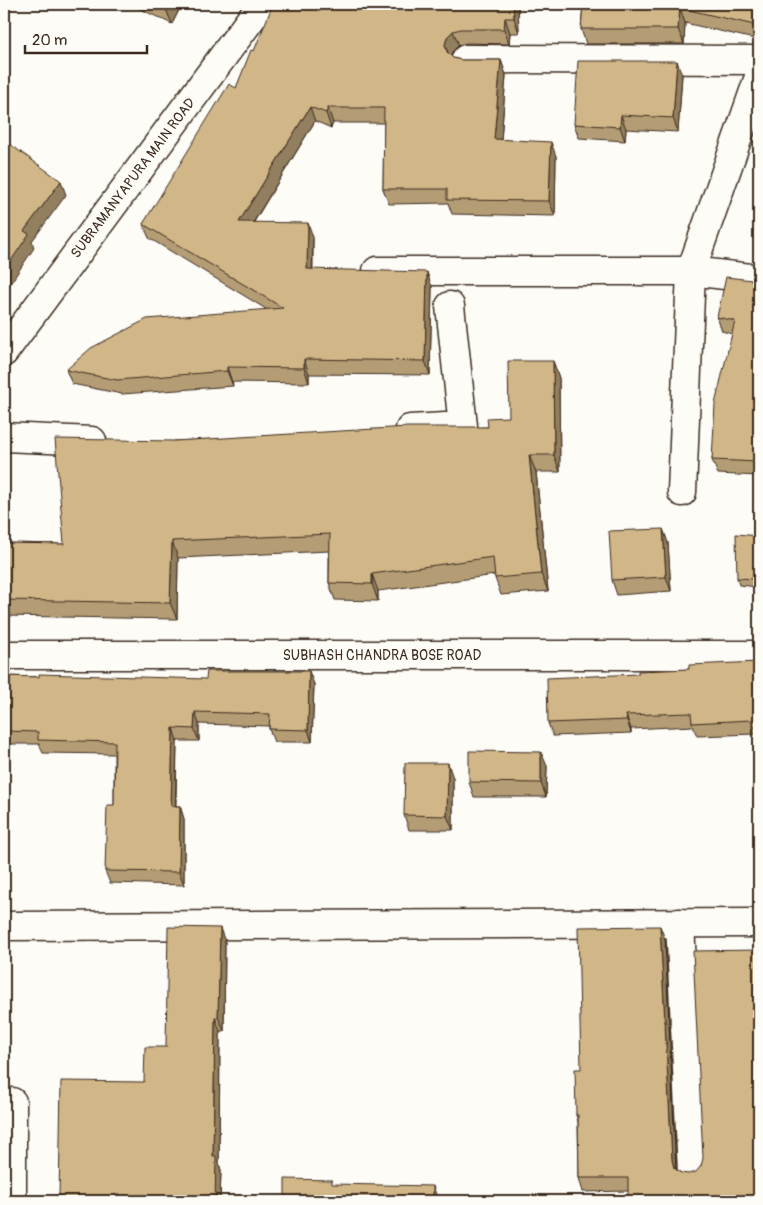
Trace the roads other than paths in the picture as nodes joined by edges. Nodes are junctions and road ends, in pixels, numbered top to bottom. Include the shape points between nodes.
1 (262, 4) edge
2 (466, 59) edge
3 (759, 60) edge
4 (759, 77) edge
5 (377, 271) edge
6 (691, 271) junction
7 (759, 279) edge
8 (450, 306) dead end
9 (4, 352) edge
10 (385, 431) edge
11 (4, 437) edge
12 (119, 441) edge
13 (682, 492) dead end
14 (4, 655) edge
15 (759, 655) edge
16 (680, 923) junction
17 (759, 923) edge
18 (4, 926) edge
19 (12, 1102) dead end
20 (692, 1172) edge
21 (12, 1201) edge

1 - 9 street, SUBRAMANYAPURA MAIN ROAD
2 - 3 street
4 - 6 street
5 - 6 street
6 - 7 street
6 - 13 street
8 - 10 street via 463,426
11 - 12 street
14 - 15 street, SUBHASH CHANDRA BOSE ROAD
16 - 17 street
16 - 18 street
16 - 20 street
19 - 21 street

